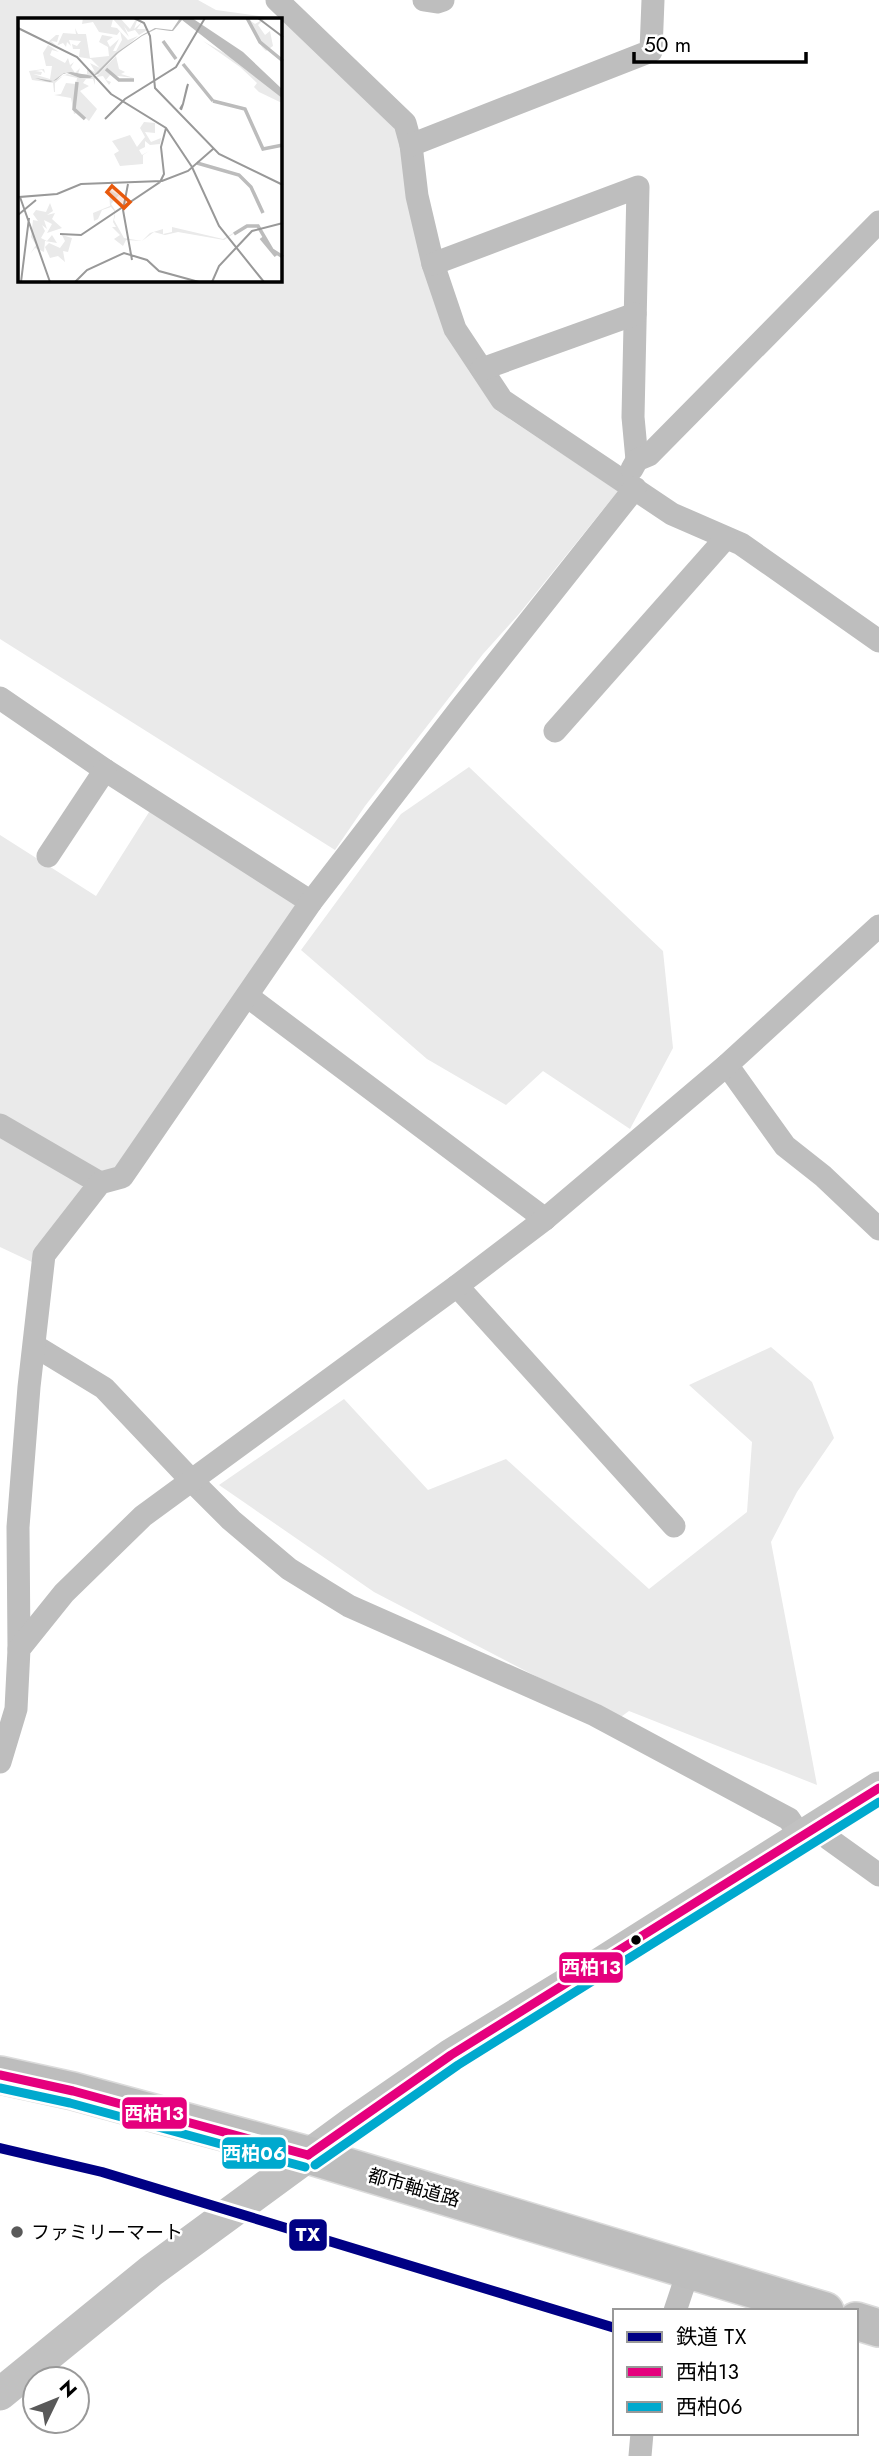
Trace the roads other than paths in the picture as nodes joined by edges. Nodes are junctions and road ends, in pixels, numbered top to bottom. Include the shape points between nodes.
1 (277, 0) edge
2 (424, 0) edge
3 (443, 0) edge
4 (653, 0) edge
5 (411, 145) junction
6 (879, 222) edge
7 (433, 264) junction
8 (635, 314) junction
9 (482, 369) junction
10 (638, 460) junction
11 (630, 484) junction
12 (725, 539) junction
13 (879, 641) edge
14 (0, 698) edge
15 (555, 731) dead end
16 (105, 770) junction
17 (48, 856) dead end
18 (312, 902) junction
19 (879, 926) edge
20 (247, 996) junction
21 (727, 1065) junction
22 (0, 1125) edge
23 (100, 1183) junction
24 (545, 1219) junction
25 (879, 1229) edge
26 (457, 1286) junction
27 (35, 1346) junction
28 (192, 1481) junction
29 (674, 1526) dead end
30 (19, 1649) junction
31 (0, 1762) edge
32 (879, 1788) edge
33 (811, 1830) junction
34 (879, 1875) edge
35 (0, 2075) edge
36 (308, 2155) junction
37 (689, 2269) junction
38 (676, 2309) edge
39 (819, 2309) edge
40 (858, 2322) edge
41 (879, 2328) edge
42 (0, 2394) edge
43 (642, 2435) edge
44 (640, 2456) edge

1 - 5 street via 405,123
2 - 3 street
4 - 5 street via 651,51
5 - 7 street
6 - 10 street via 649,455
7 - 8 street via 638,187
7 - 9 street via 455,329
8 - 9 street
8 - 10 street via 633,417
9 - 11 street via 502,400
10 - 11 street
11 - 12 street via 672,514
11 - 18 street
12 - 13 street via 741,544
12 - 15 street
14 - 16 street
16 - 17 street
16 - 18 street
18 - 20 street
19 - 21 street
20 - 23 street via 122,1177
20 - 24 street
21 - 24 street
21 - 25 street via 785,1146
22 - 23 street
23 - 27 street via 44,1255
24 - 26 street
26 - 28 street
26 - 29 street
27 - 28 street via 104,1388
27 - 30 street via 19,1527
28 - 30 street via 143,1516 64,1594
28 - 33 street via 289,1569 349,1606 595,1715
30 - 31 street via 16,1709
32 - 33 main road
33 - 34 street
33 - 36 main road via 451,2055
35 - 36 main road, 都市軸道路
36 - 37 main road, 都市軸道路
36 - 42 main road via 151,2271
37 - 38 street
37 - 39 main road, 都市軸道路
40 - 41 main road
43 - 44 street

